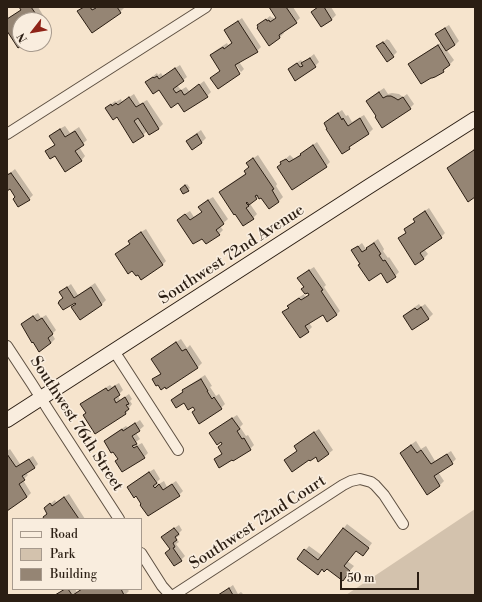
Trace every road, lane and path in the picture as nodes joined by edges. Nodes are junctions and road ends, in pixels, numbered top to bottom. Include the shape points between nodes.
1 (206, 7) edge
2 (475, 119) edge
3 (7, 134) edge
4 (7, 346) edge
5 (114, 351) junction
6 (41, 398) junction
7 (7, 420) edge
8 (178, 450) dead end
9 (118, 518) edge
10 (403, 524) dead end
11 (142, 556) edge
12 (170, 595) edge
13 (174, 595) edge

1 - 3 street
2 - 5 street, Southwest 72nd Avenue
4 - 6 street, Southwest 76th Street
5 - 6 street, Southwest 72nd Avenue
5 - 8 street
6 - 7 street, Southwest 72nd Avenue
6 - 9 street, Southwest 76th Street
10 - 13 street, Southwest 72nd Court via 380,489 371,482 360,479 351,481
11 - 12 street

